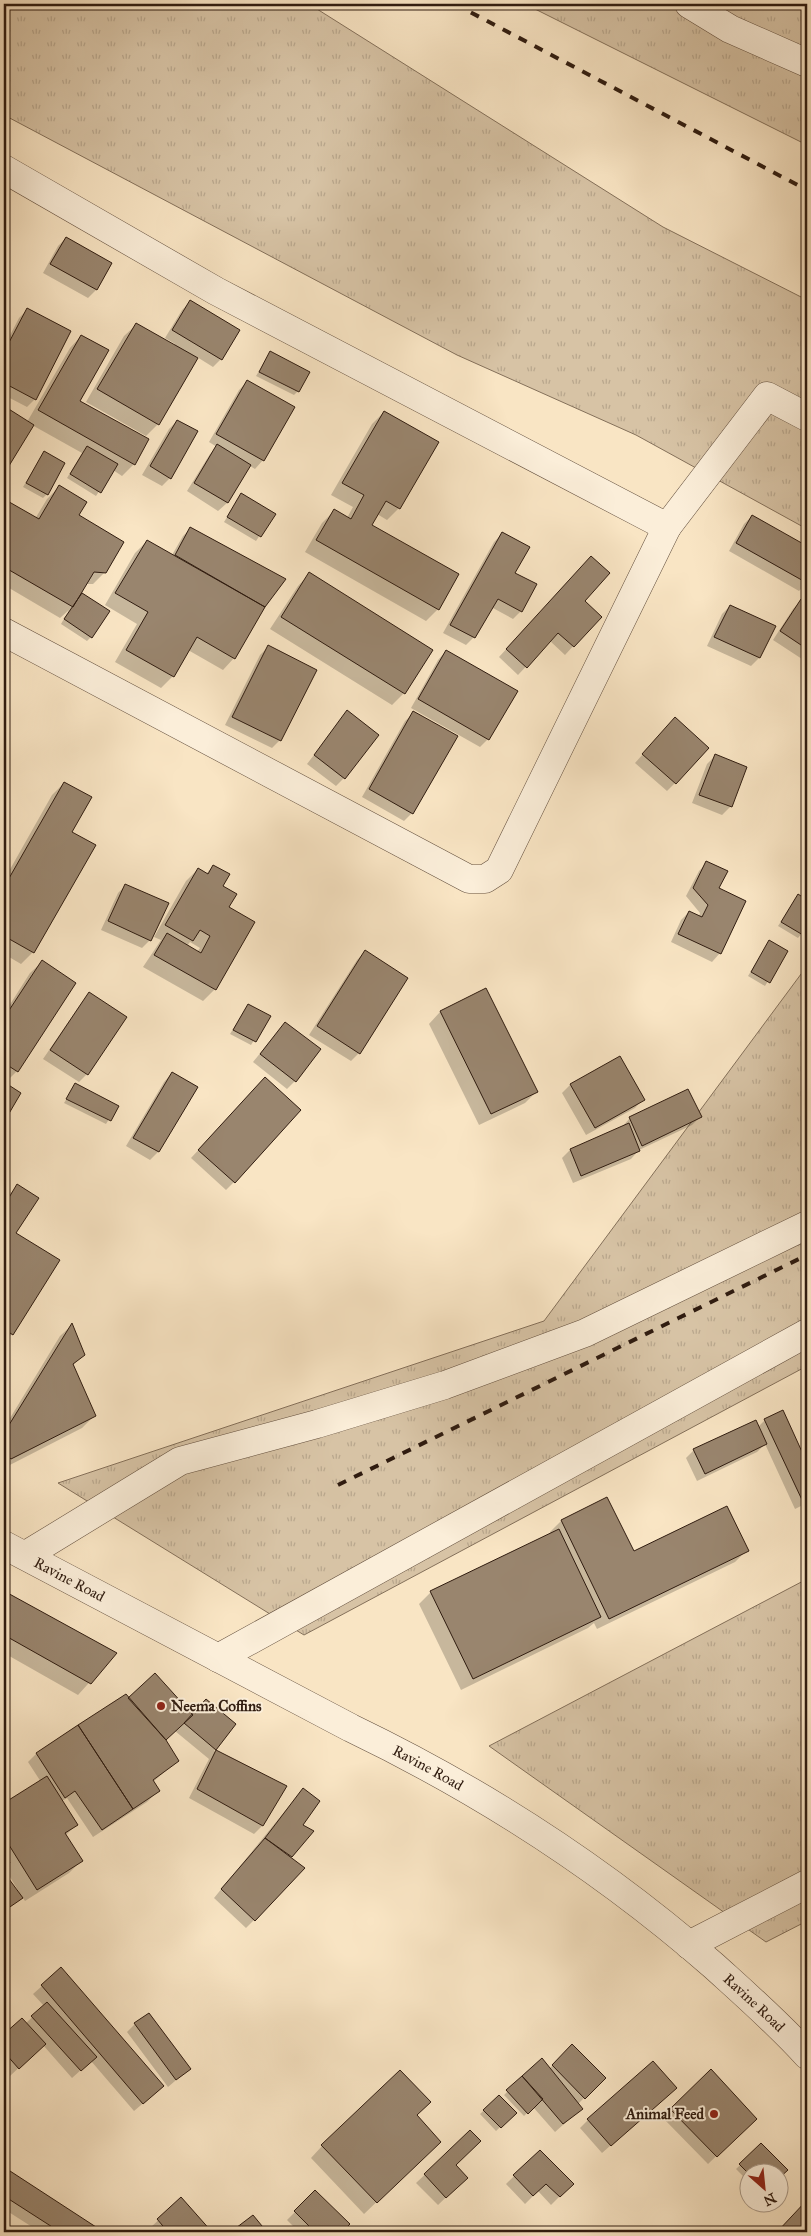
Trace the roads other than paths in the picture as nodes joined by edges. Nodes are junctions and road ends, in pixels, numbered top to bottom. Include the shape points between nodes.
1 (689, 4) edge
2 (807, 63) edge
3 (4, 169) edge
4 (807, 417) edge
5 (667, 527) junction
6 (4, 632) edge
7 (807, 1225) edge
8 (807, 1333) edge
9 (15, 1550) edge
10 (218, 1658) junction
11 (807, 1884) edge
12 (689, 1945) junction
13 (807, 2055) edge

1 - 2 street via 730,29
3 - 5 street via 216,291
4 - 5 street via 767,396
5 - 6 street via 499,870 485,879 469,879
7 - 9 street via 586,1333 445,1385 180,1461
8 - 10 street
9 - 10 street, Ravine Road
10 - 12 street, Ravine Road via 408,1756 494,1805 551,1840 618,1888
11 - 12 street
12 - 13 street, Ravine Road via 780,2024

